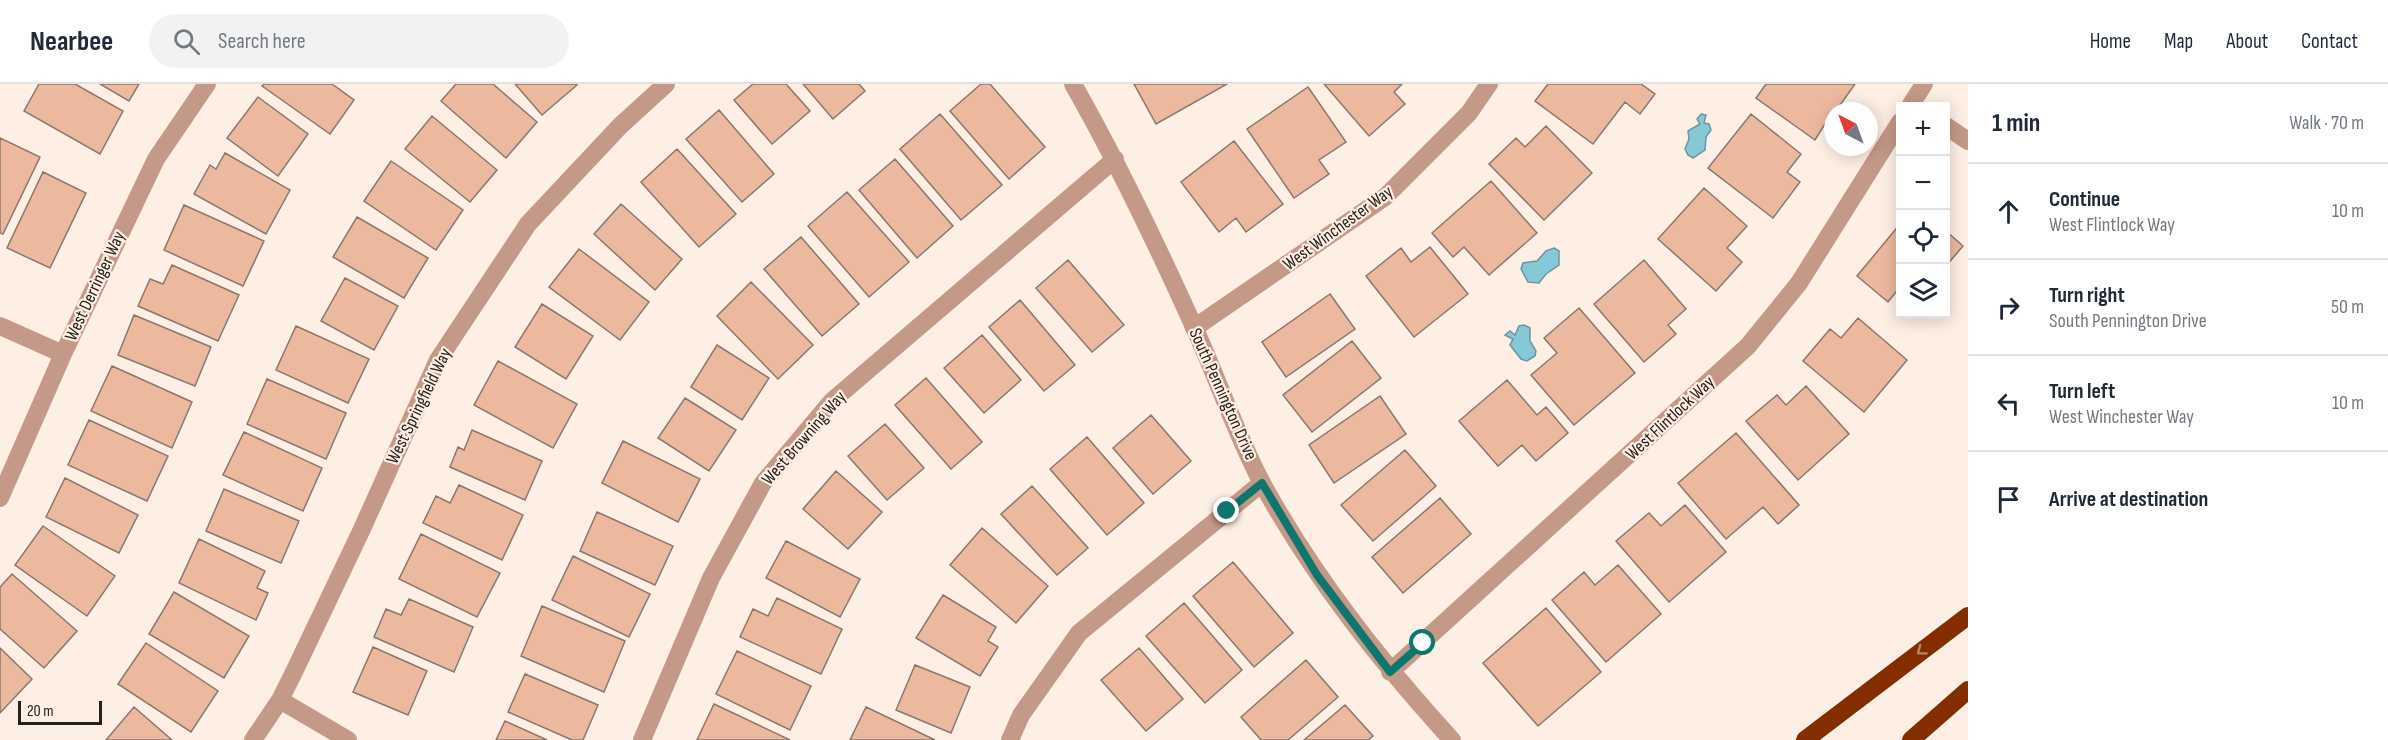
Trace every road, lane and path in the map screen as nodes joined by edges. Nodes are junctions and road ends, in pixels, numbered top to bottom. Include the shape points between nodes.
1 (207, 84) edge
2 (666, 84) edge
3 (1072, 84) edge
4 (1489, 84) edge
5 (1924, 84) edge
6 (1915, 102) edge
7 (1896, 128) edge
8 (1950, 129) edge
9 (1968, 141) edge
10 (1115, 159) junction
11 (0, 326) edge
12 (1194, 328) junction
13 (63, 354) junction
14 (1262, 483) junction
15 (0, 498) edge
16 (1968, 616) edge
17 (1390, 672) junction
18 (1968, 690) edge
19 (280, 700) junction
20 (253, 740) edge
21 (348, 740) edge
22 (642, 740) edge
23 (1010, 740) edge
24 (1452, 740) edge
25 (1805, 740) edge
26 (1911, 740) edge

1 - 13 street, West Derringer Way via 156,159
2 - 19 street, West Springfield Way via 620,126 528,224 438,360
3 - 10 street, South Pennington Drive
4 - 12 street, West Winchester Way via 1469,113 1385,197
5 - 6 street
7 - 17 street, West Flintlock Way via 1799,284 1748,346
8 - 9 street
10 - 12 street, South Pennington Drive
10 - 22 street, West Browning Way via 832,401 763,483 711,578
11 - 13 street
12 - 14 street, South Pennington Drive
13 - 15 street, West Derringer Way
14 - 17 street, South Pennington Drive via 1317,575
14 - 23 street via 1079,633 1021,715
16 -> 25 highway
17 - 24 street, South Pennington Drive
18 - 26 highway
19 - 20 street, West Springfield Way
19 - 21 street

